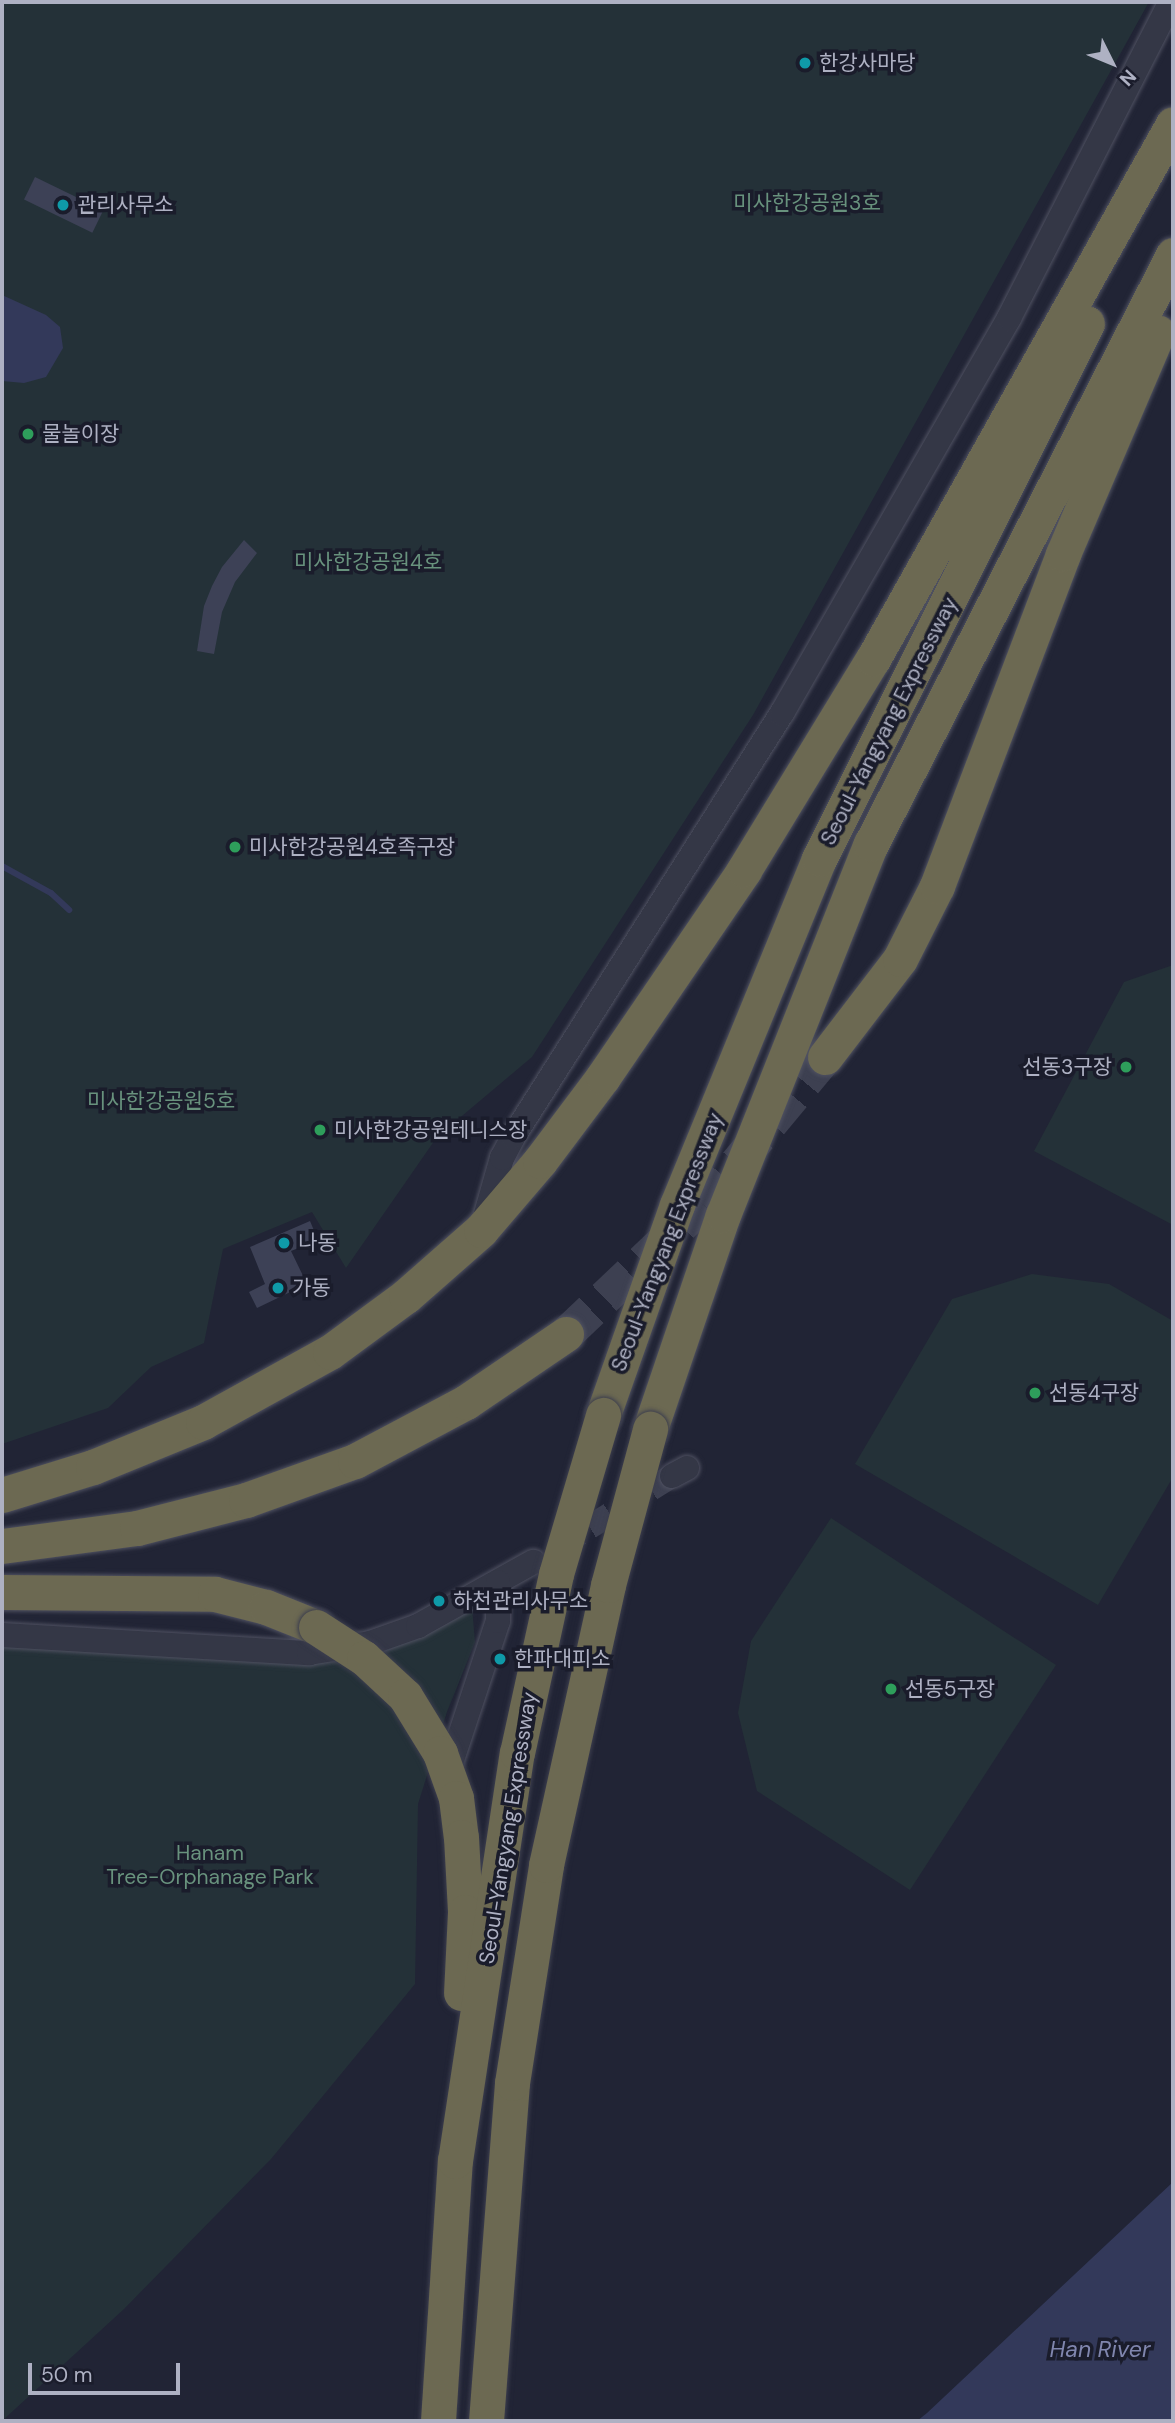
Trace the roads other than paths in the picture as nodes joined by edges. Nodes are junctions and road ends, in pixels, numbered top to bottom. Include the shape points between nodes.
1 (1171, 2) edge
2 (1173, 124) edge
3 (1173, 147) edge
4 (1173, 255) edge
5 (1173, 297) edge
6 (825, 1057) tunnel mouth
7 (481, 1230) junction
8 (566, 1334) tunnel mouth
9 (2, 1494) edge
10 (2, 1546) edge
11 (533, 1562) dead end
12 (498, 1582) junction
13 (2, 1592) edge
14 (2, 1635) edge
15 (439, 1799) dead end
16 (454, 2161) junction
17 (438, 2421) edge
18 (486, 2421) edge

1 - 7 street via 1009,318 782,713 513,1137 502,1158
2 - 7 highway via 873,659 744,870 603,1076
3 - 16 highway, Seoul-Yangyang Expressway, bridge via 819,859 677,1205 603,1415 556,1574 517,1753
4 - 18 highway, Seoul-Yangyang Expressway, bridge via 871,844 723,1215 650,1429 608,1585 546,1865 512,2083
5 - 6 highway via 1063,554 937,886 900,959
7 - 9 highway via 407,1296 284,1380 203,1422 93,1467
8 - 10 highway via 466,1402 355,1461 246,1500 137,1528
11 - 12 street
12 - 14 street via 418,1626 370,1643 309,1653
12 - 15 street via 498,1621
13 - 16 highway, bridge via 215,1594 266,1607 316,1627 364,1658 405,1696 440,1753 456,1798 465,1912
16 - 17 highway, Seoul-Yangyang Expressway, bridge

